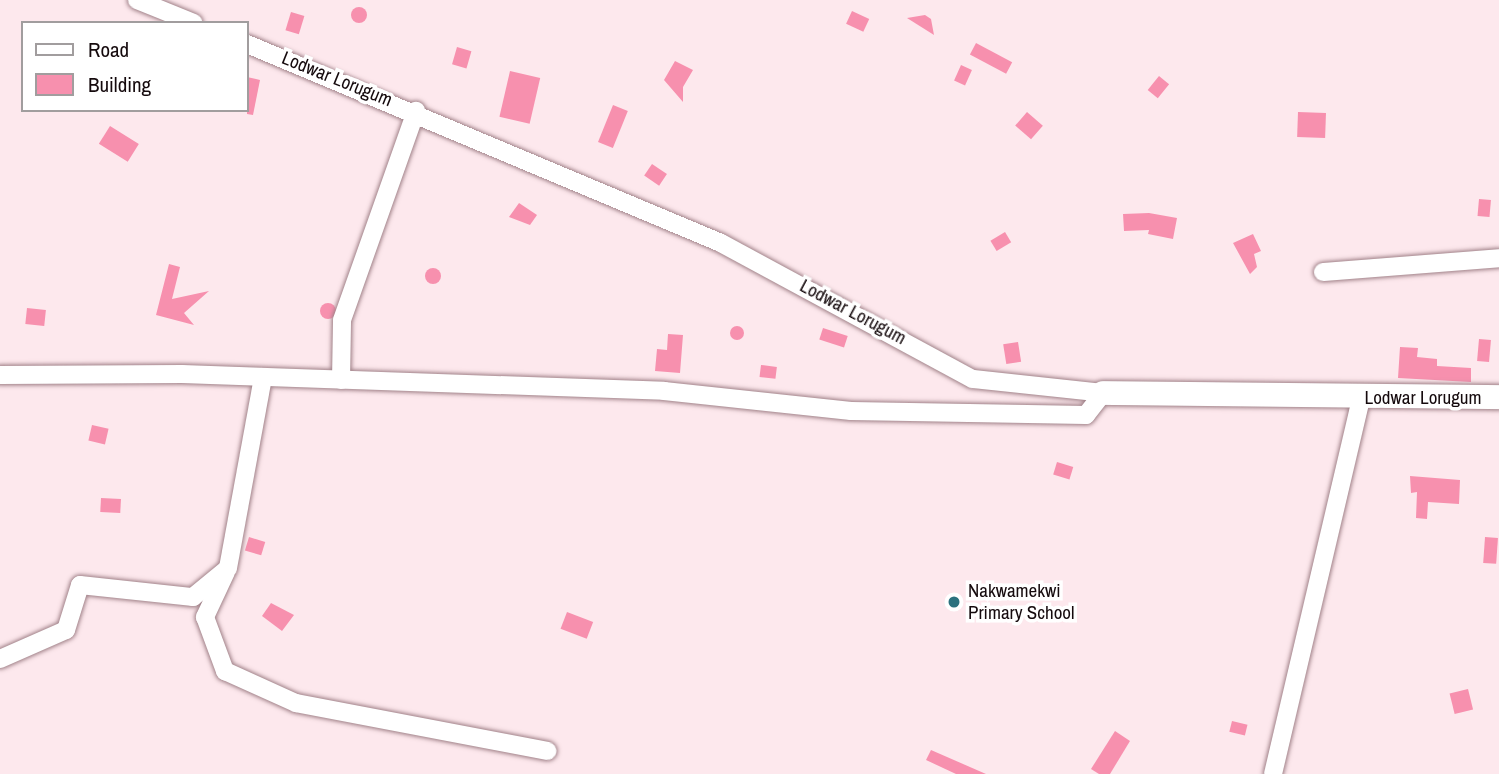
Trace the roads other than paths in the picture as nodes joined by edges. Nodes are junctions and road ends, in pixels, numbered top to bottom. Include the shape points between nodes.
1 (137, 0) edge
2 (189, 21) edge
3 (248, 44) edge
4 (416, 111) junction
5 (1499, 258) edge
6 (1323, 272) dead end
7 (0, 376) edge
8 (262, 377) junction
9 (341, 380) junction
10 (1102, 393) junction
11 (1499, 397) edge
12 (1361, 398) junction
13 (228, 568) junction
14 (0, 659) edge
15 (547, 751) dead end
16 (1273, 774) edge

1 - 2 street
3 - 4 street, Lodwar Lorugum
4 - 9 street via 342,320
4 - 10 street, Lodwar Lorugum via 722,243 973,379
5 - 6 street
7 - 8 street
8 - 9 street
8 - 13 street
9 - 10 street via 664,391 892,412 1086,415
10 - 12 street, Lodwar Lorugum
11 - 12 street, Lodwar Lorugum
12 - 16 street
13 - 14 street via 193,597 80,585 66,630
13 - 15 street via 205,617 225,671 296,704

